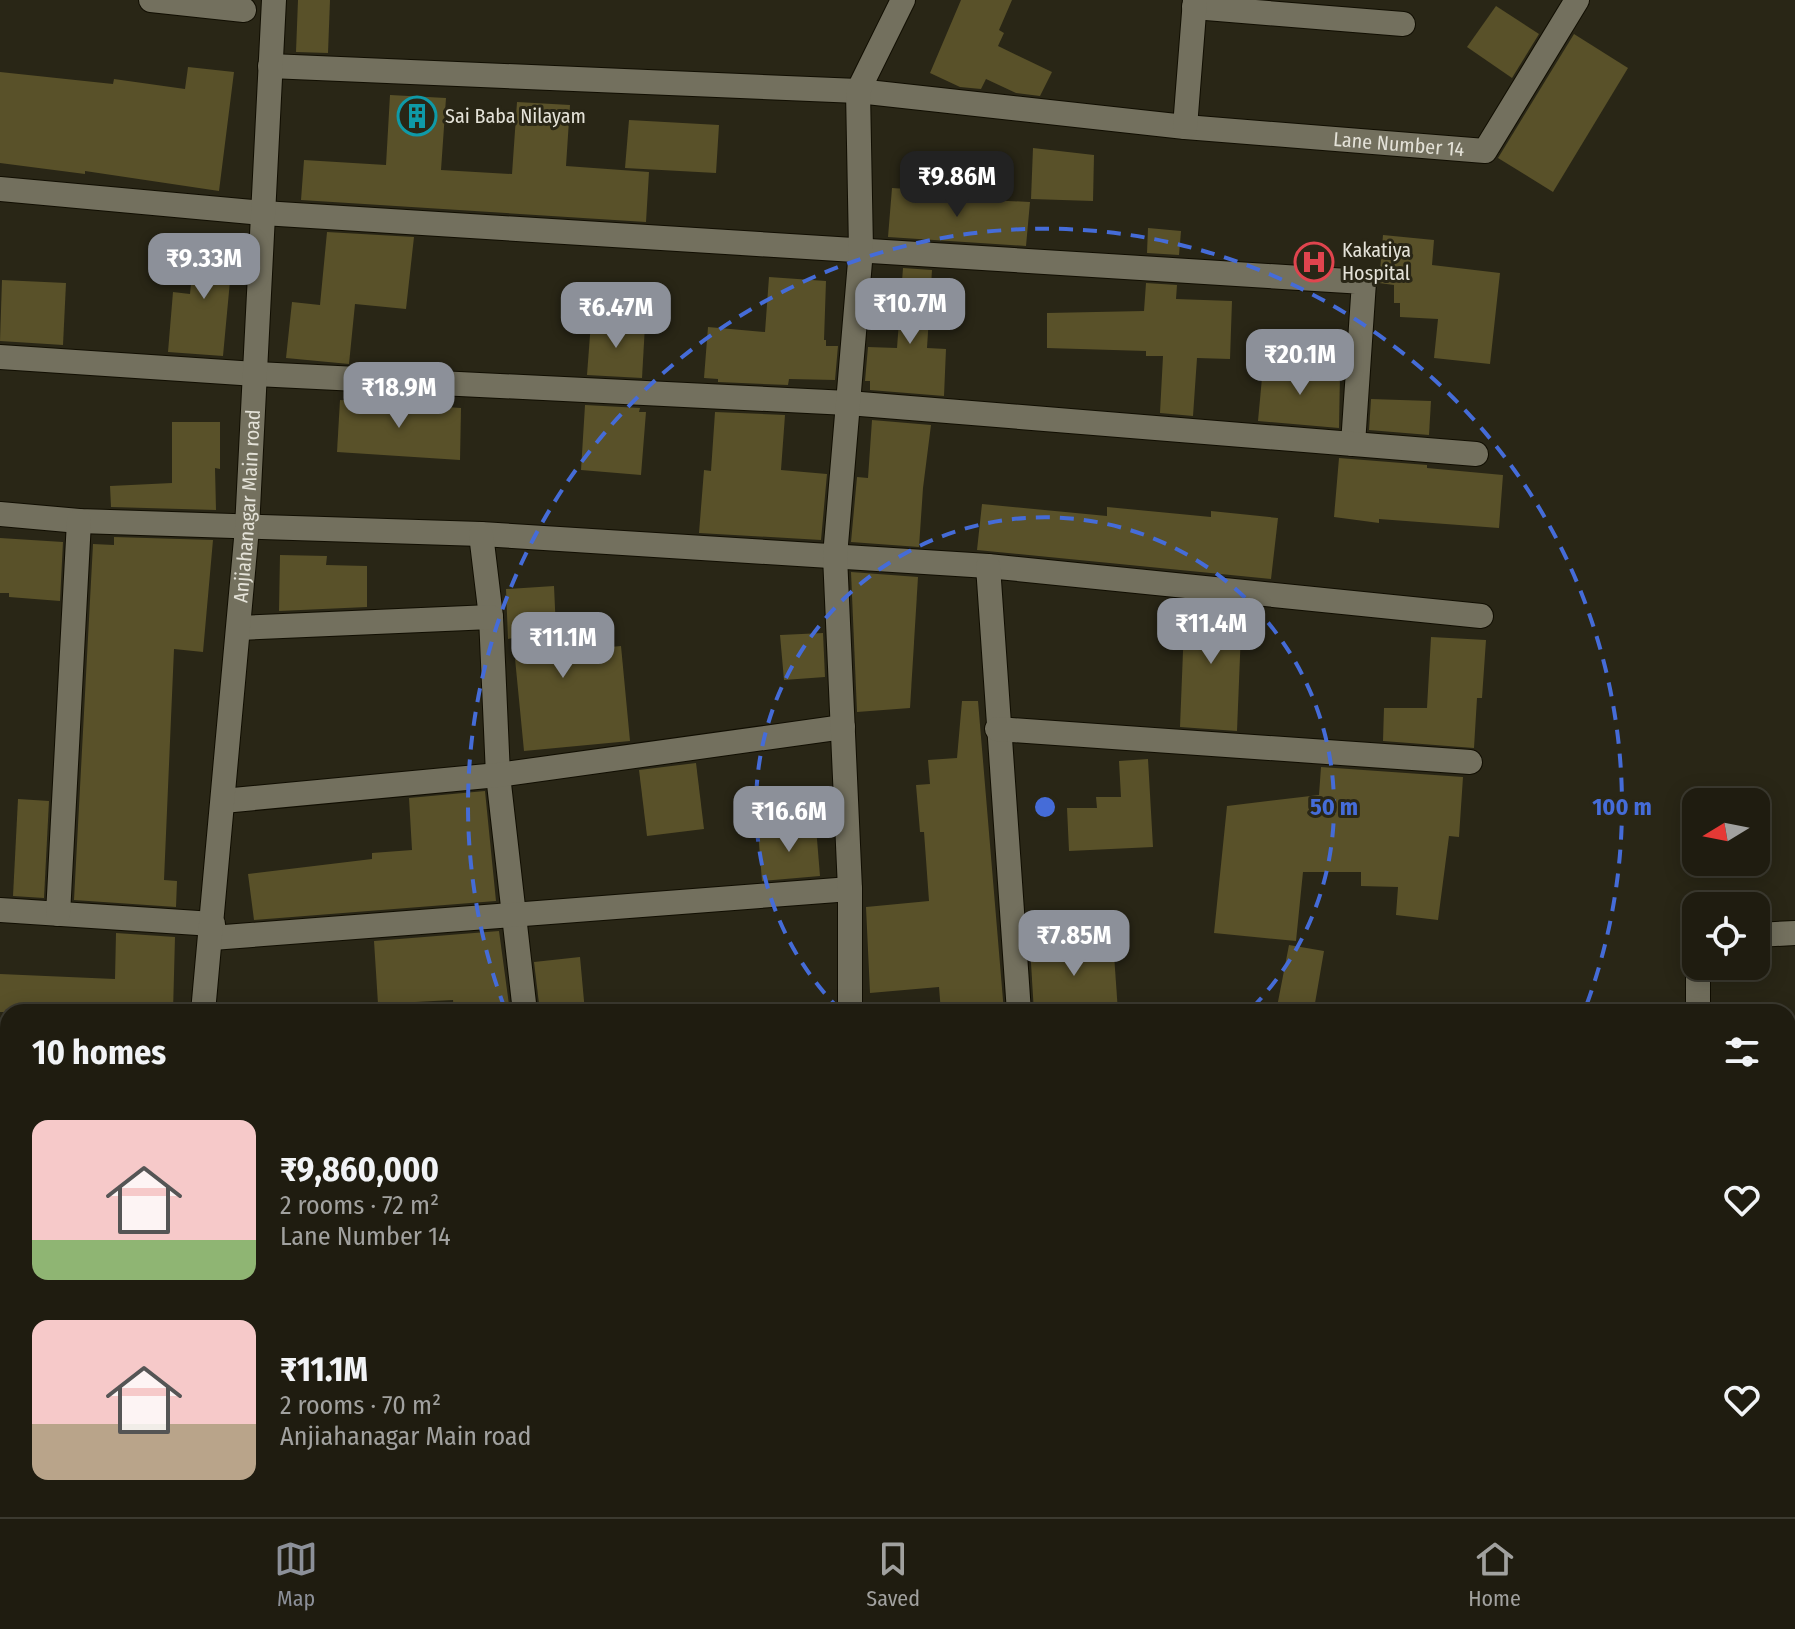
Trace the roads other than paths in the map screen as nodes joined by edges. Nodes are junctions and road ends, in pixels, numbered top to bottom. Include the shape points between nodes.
1 (151, 0) edge
2 (274, 0) edge
3 (903, 0) edge
4 (1577, 0) edge
5 (1195, 3) edge
6 (244, 10) dead end
7 (1403, 24) dead end
8 (270, 66) junction
9 (858, 91) junction
10 (1185, 127) junction
11 (0, 189) edge
12 (263, 213) junction
13 (861, 250) junction
14 (0, 357) edge
15 (256, 374) junction
16 (848, 403) junction
17 (1353, 444) junction
18 (1476, 454) dead end
19 (0, 514) edge
20 (79, 521) junction
21 (247, 528) junction
22 (481, 534) junction
23 (835, 556) junction
24 (988, 566) junction
25 (1481, 616) dead end
26 (491, 617) junction
27 (239, 628) junction
28 (843, 727) junction
29 (997, 729) junction
30 (1470, 762) dead end
31 (498, 775) junction
32 (223, 801) junction
33 (850, 889) junction
34 (0, 910) edge
35 (515, 913) junction
36 (58, 914) junction
37 (212, 931) junction
38 (1795, 933) edge
39 (1770, 934) edge
40 (1698, 980) edge
41 (204, 1004) edge
42 (524, 1004) edge
43 (850, 1004) edge
44 (1018, 1004) edge
45 (1698, 1004) edge

1 - 6 street
2 - 8 street, Anjiahanagar Main road
3 - 9 street
4 - 10 street, Lane Number 14 via 1485,151
5 - 7 street
5 - 10 street
8 - 9 street
8 - 12 street, Anjiahanagar Main road
9 - 10 street
9 - 13 street
11 - 12 street
12 - 13 street
12 - 15 street, Anjiahanagar Main road
13 - 16 street
13 - 17 street via 1364,282
14 - 15 street
15 - 16 street
15 - 21 street, Anjiahanagar Main road
16 - 17 street
16 - 23 street
17 - 18 street
19 - 20 street
20 - 21 street
20 - 36 street
21 - 22 street
21 - 27 street, Anjiahanagar Main road
22 - 23 street
22 - 26 street
23 - 24 street
23 - 28 street
24 - 25 street
24 - 29 street
26 - 27 street
26 - 31 street
27 - 32 street, Anjiahanagar Main road
28 - 31 street
28 - 33 street
29 - 30 street
29 - 44 street
31 - 32 street
31 - 35 street
32 - 37 street, Anjiahanagar Main road
33 - 35 street
33 - 43 street
34 - 36 street
35 - 37 street
35 - 42 street
36 - 37 street
37 - 41 street, Anjiahanagar Main road
38 - 39 street
40 - 45 street

